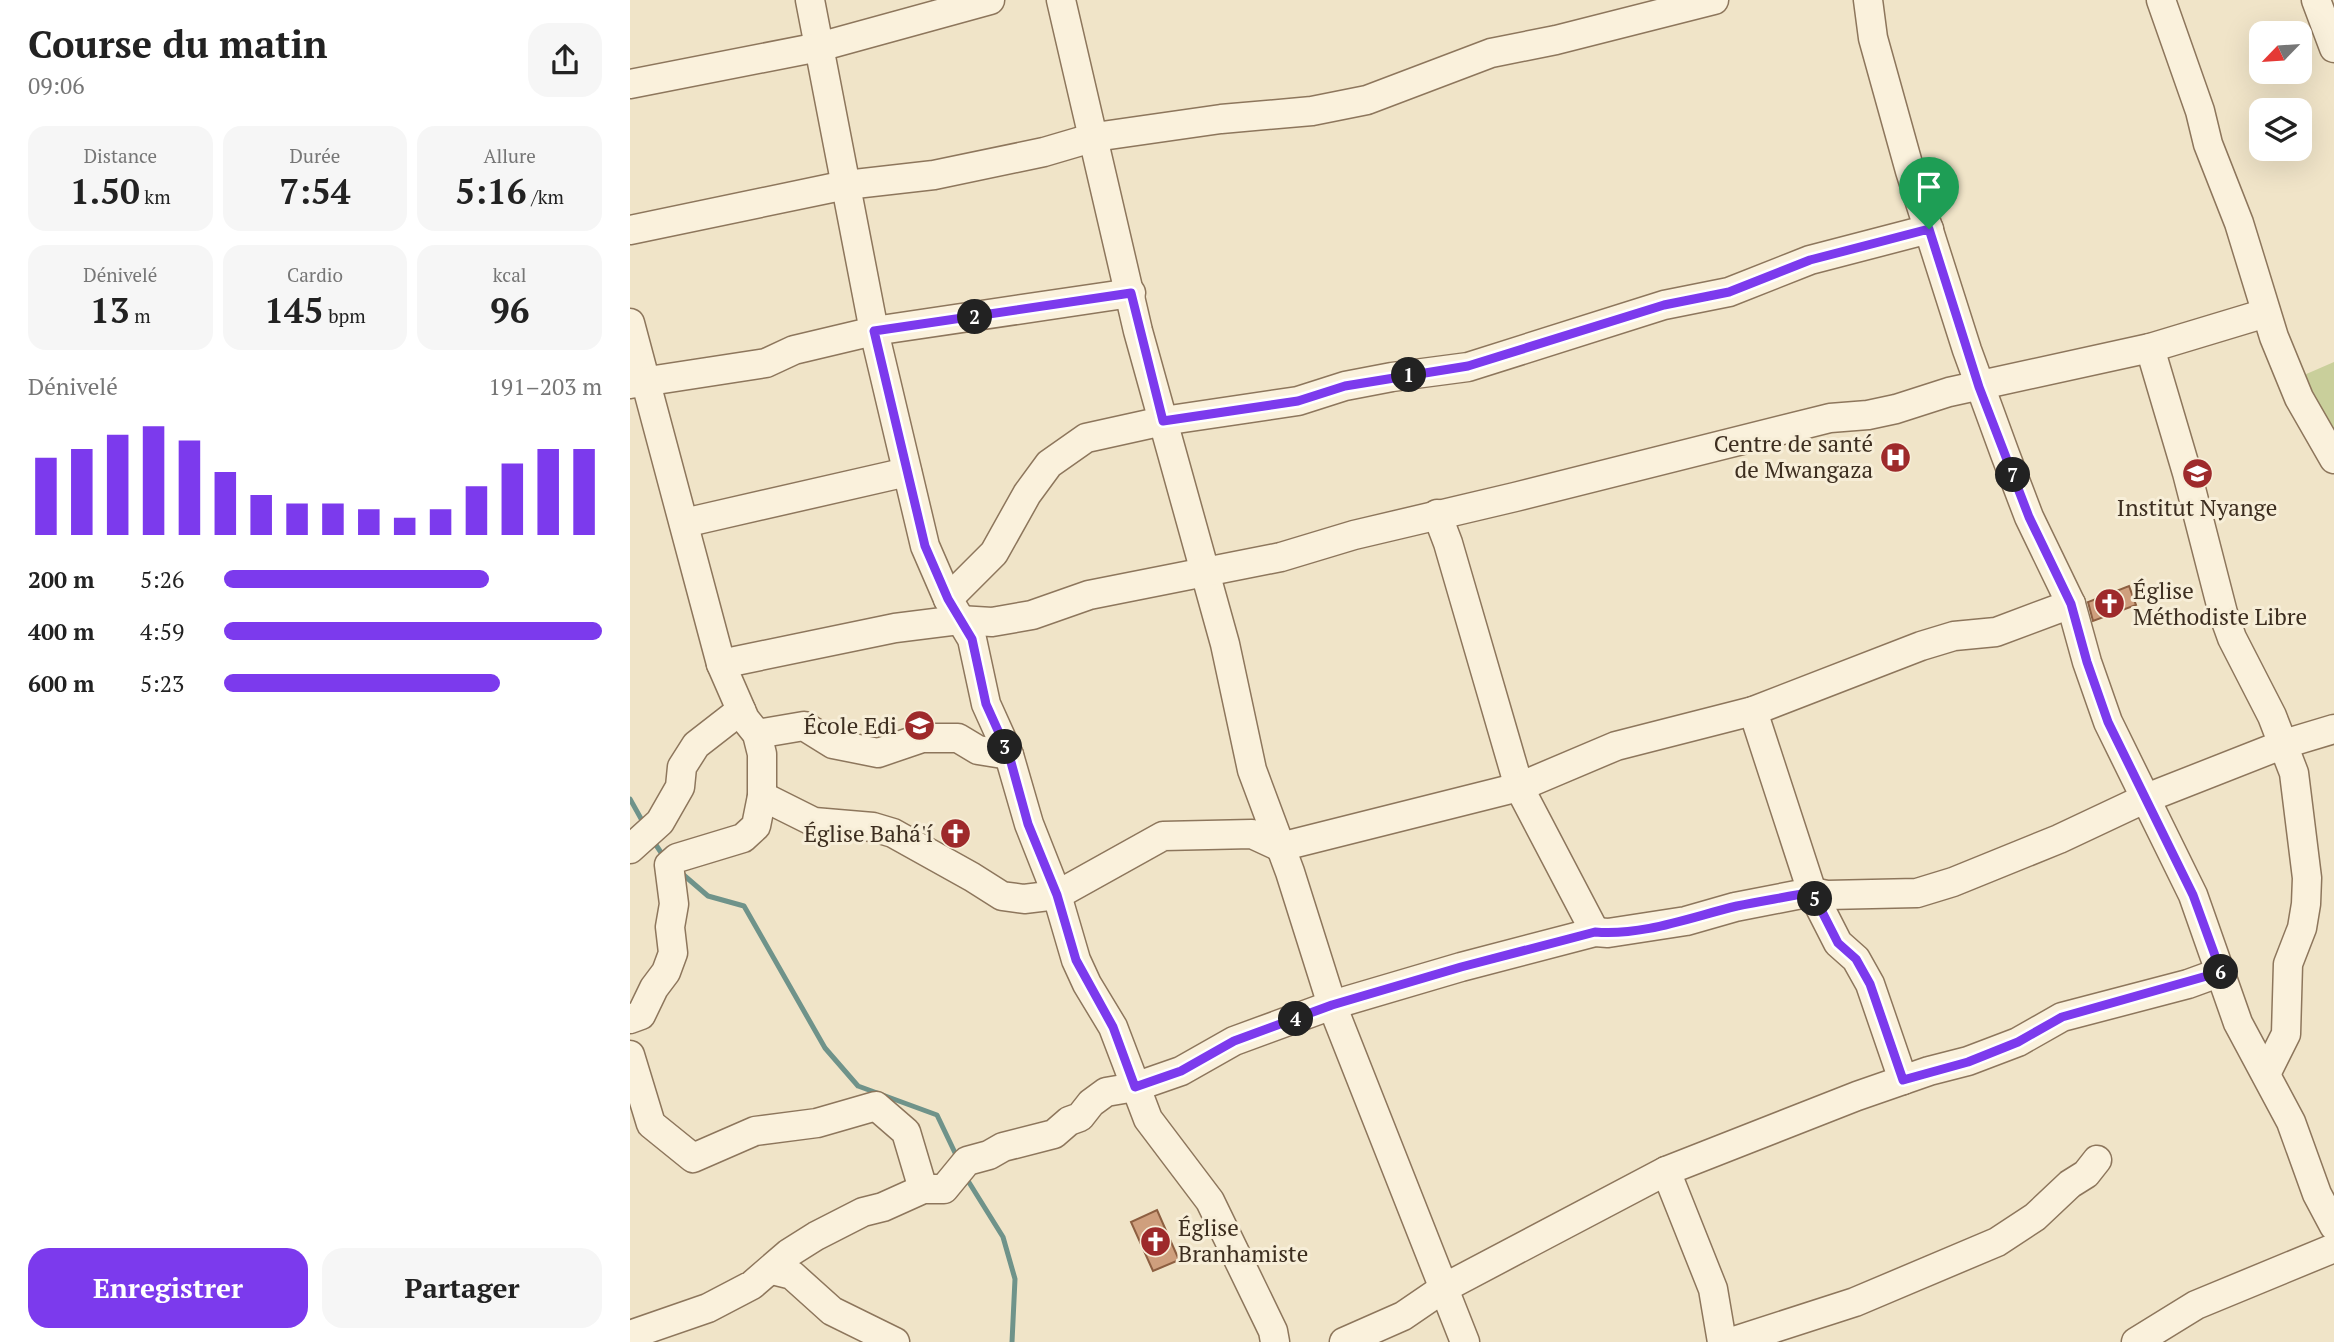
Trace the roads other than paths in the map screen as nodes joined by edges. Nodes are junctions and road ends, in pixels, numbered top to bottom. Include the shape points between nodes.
1 (810, 0) edge
2 (990, 0) edge
3 (1061, 0) edge
4 (1714, 0) edge
5 (1868, 0) edge
6 (2161, 0) edge
7 (2316, 0) edge
8 (819, 47) junction
9 (2334, 48) edge
10 (630, 84) edge
11 (1095, 137) junction
12 (846, 185) junction
13 (1929, 229) junction
14 (630, 230) edge
15 (1131, 293) junction
16 (2266, 313) junction
17 (630, 323) edge
18 (874, 331) junction
19 (2150, 348) junction
20 (637, 382) edge
21 (1979, 387) junction
22 (1163, 421) junction
23 (2334, 458) edge
24 (907, 472) junction
25 (1437, 514) junction
26 (684, 523) junction
27 (1206, 571) junction
28 (2071, 604) junction
29 (953, 610) junction
30 (721, 664) junction
31 (741, 710) junction
32 (1753, 711) junction
33 (2334, 729) edge
34 (757, 734) junction
35 (2284, 744) junction
36 (1009, 755) junction
37 (1519, 787) junction
38 (762, 796) junction
39 (2144, 799) junction
40 (1280, 847) junction
41 (630, 849) edge
42 (1812, 892) junction
43 (1057, 895) junction
44 (1595, 932) junction
45 (2221, 972) junction
46 (1332, 1005) junction
47 (630, 1019) edge
48 (630, 1055) edge
49 (2266, 1074) junction
50 (1903, 1080) junction
51 (1135, 1087) junction
52 (2097, 1160) dead end
53 (1666, 1171) junction
54 (923, 1189) junction
55 (2334, 1226) edge
56 (2334, 1248) edge
57 (772, 1270) junction
58 (1444, 1288) junction
59 (630, 1335) edge
60 (895, 1342) edge
61 (1275, 1342) edge
62 (1344, 1342) edge
63 (1465, 1342) edge
64 (1722, 1342) edge
65 (1731, 1342) edge
66 (2138, 1342) edge

1 - 8 street
2 - 8 street
3 - 11 street
4 - 11 street via 1491,53 1367,100
5 - 13 street via 1873,38
6 - 16 street
7 - 9 street
8 - 10 street
8 - 12 street
11 - 12 street via 934,176
11 - 15 street
12 - 14 street
12 - 18 street
13 - 21 street
13 - 22 street via 1810,260 1729,292 1664,305 1468,366 1356,384 1285,403
15 - 18 street
15 - 22 street
16 - 19 street
16 - 23 street via 2300,398
17 - 20 street
18 - 20 street via 794,350 766,363
18 - 24 street
19 - 21 street
19 - 35 street via 2223,613
20 - 26 street
21 - 25 street via 1887,411 1830,418
21 - 28 street via 2029,517
22 - 27 street
22 - 29 street via 1086,438 1049,464
24 - 26 street
24 - 29 street via 925,546
25 - 27 street via 1280,557
25 - 37 street
26 - 30 street
27 - 29 street via 1089,595 1032,615 992,622
27 - 40 street via 1252,770
28 - 32 street via 1996,632 1932,643
28 - 39 street via 2108,722
29 - 30 street via 895,628
29 - 36 street via 972,639 986,704
30 - 31 street
31 - 34 street
31 - 41 street via 696,745 682,767 680,787 660,821
32 - 37 street via 1616,746
32 - 42 street
33 - 35 street
34 - 36 street via 804,726 833,744 878,753 922,738 958,738 978,750
34 - 38 street
35 - 39 street
35 - 49 street via 2296,790 2306,904 2288,964 2286,1034
36 - 43 street via 1028,824
37 - 40 street
37 - 44 street
38 - 43 street via 814,822 893,833 1002,896 1024,900
38 - 47 street via 756,826 743,838 677,858 669,865 673,953 641,1015
39 - 42 street via 2059,839 1917,893
39 - 45 street via 2193,895
40 - 43 street via 1252,834 1163,836
40 - 46 street
42 - 44 street via 1735,906 1686,921
42 - 50 street via 1838,943 1856,959 1870,984
43 - 51 street via 1076,960 1113,1027
44 - 46 street
45 - 49 street via 2238,1023
45 - 50 street via 2062,1017 2018,1042 1968,1062
46 - 51 street via 1234,1041 1181,1071
46 - 58 street
48 - 54 street via 651,1124 693,1158 755,1131 817,1124 876,1106 906,1132
49 - 55 street
50 - 53 street
51 - 54 street via 1105,1092 1054,1134 967,1161 944,1189
51 - 61 street via 1149,1119 1210,1201
52 - 65 street via 2035,1217 1997,1242 1855,1302
53 - 58 street
53 - 64 street via 1713,1289
54 - 57 street via 816,1236
56 - 66 street via 2196,1305
57 - 59 street via 708,1308
57 - 60 street via 792,1275 832,1311
58 - 62 street via 1403,1315
58 - 63 street

